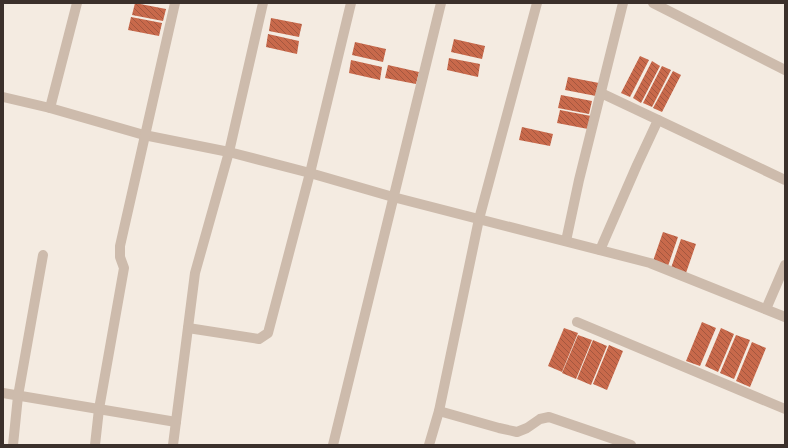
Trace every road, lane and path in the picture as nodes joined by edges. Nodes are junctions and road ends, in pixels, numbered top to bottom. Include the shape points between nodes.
1 (77, 3) edge
2 (175, 3) edge
3 (263, 3) edge
4 (351, 3) edge
5 (441, 3) edge
6 (537, 3) edge
7 (623, 3) edge
8 (653, 3) edge
9 (785, 70) edge
10 (601, 93) junction
11 (3, 97) edge
12 (50, 108) junction
13 (658, 120) junction
14 (144, 135) junction
15 (229, 152) junction
16 (310, 173) junction
17 (785, 180) edge
18 (393, 197) junction
19 (479, 219) junction
20 (566, 241) junction
21 (600, 250) junction
22 (43, 255) dead end
23 (785, 265) edge
24 (766, 309) junction
25 (785, 317) edge
26 (578, 322) dead end
27 (188, 328) junction
28 (3, 393) edge
29 (18, 396) junction
30 (99, 409) junction
31 (785, 409) edge
32 (439, 411) junction
33 (176, 422) junction
34 (13, 445) edge
35 (95, 445) edge
36 (173, 445) edge
37 (332, 445) edge
38 (429, 445) edge
39 (631, 445) edge

1 - 12 street
2 - 14 street
3 - 15 street
4 - 16 street
5 - 18 street
6 - 19 street
7 - 10 street
8 - 9 street
10 - 13 street
10 - 20 street via 578,180
11 - 12 street
12 - 14 street
13 - 17 street
13 - 21 street
14 - 15 street
14 - 30 street via 120,246 124,268
15 - 16 street
15 - 27 street via 195,273
16 - 18 street
16 - 27 street via 268,333 259,339
18 - 19 street
18 - 37 street
19 - 20 street
19 - 32 street
20 - 21 street
21 - 24 street via 650,263
22 - 29 street
23 - 24 street
24 - 25 street
26 - 31 street
27 - 33 street
28 - 29 street
29 - 30 street
29 - 34 street
30 - 33 street
30 - 35 street
32 - 38 street
32 - 39 street via 517,432 540,419 549,417
33 - 36 street

